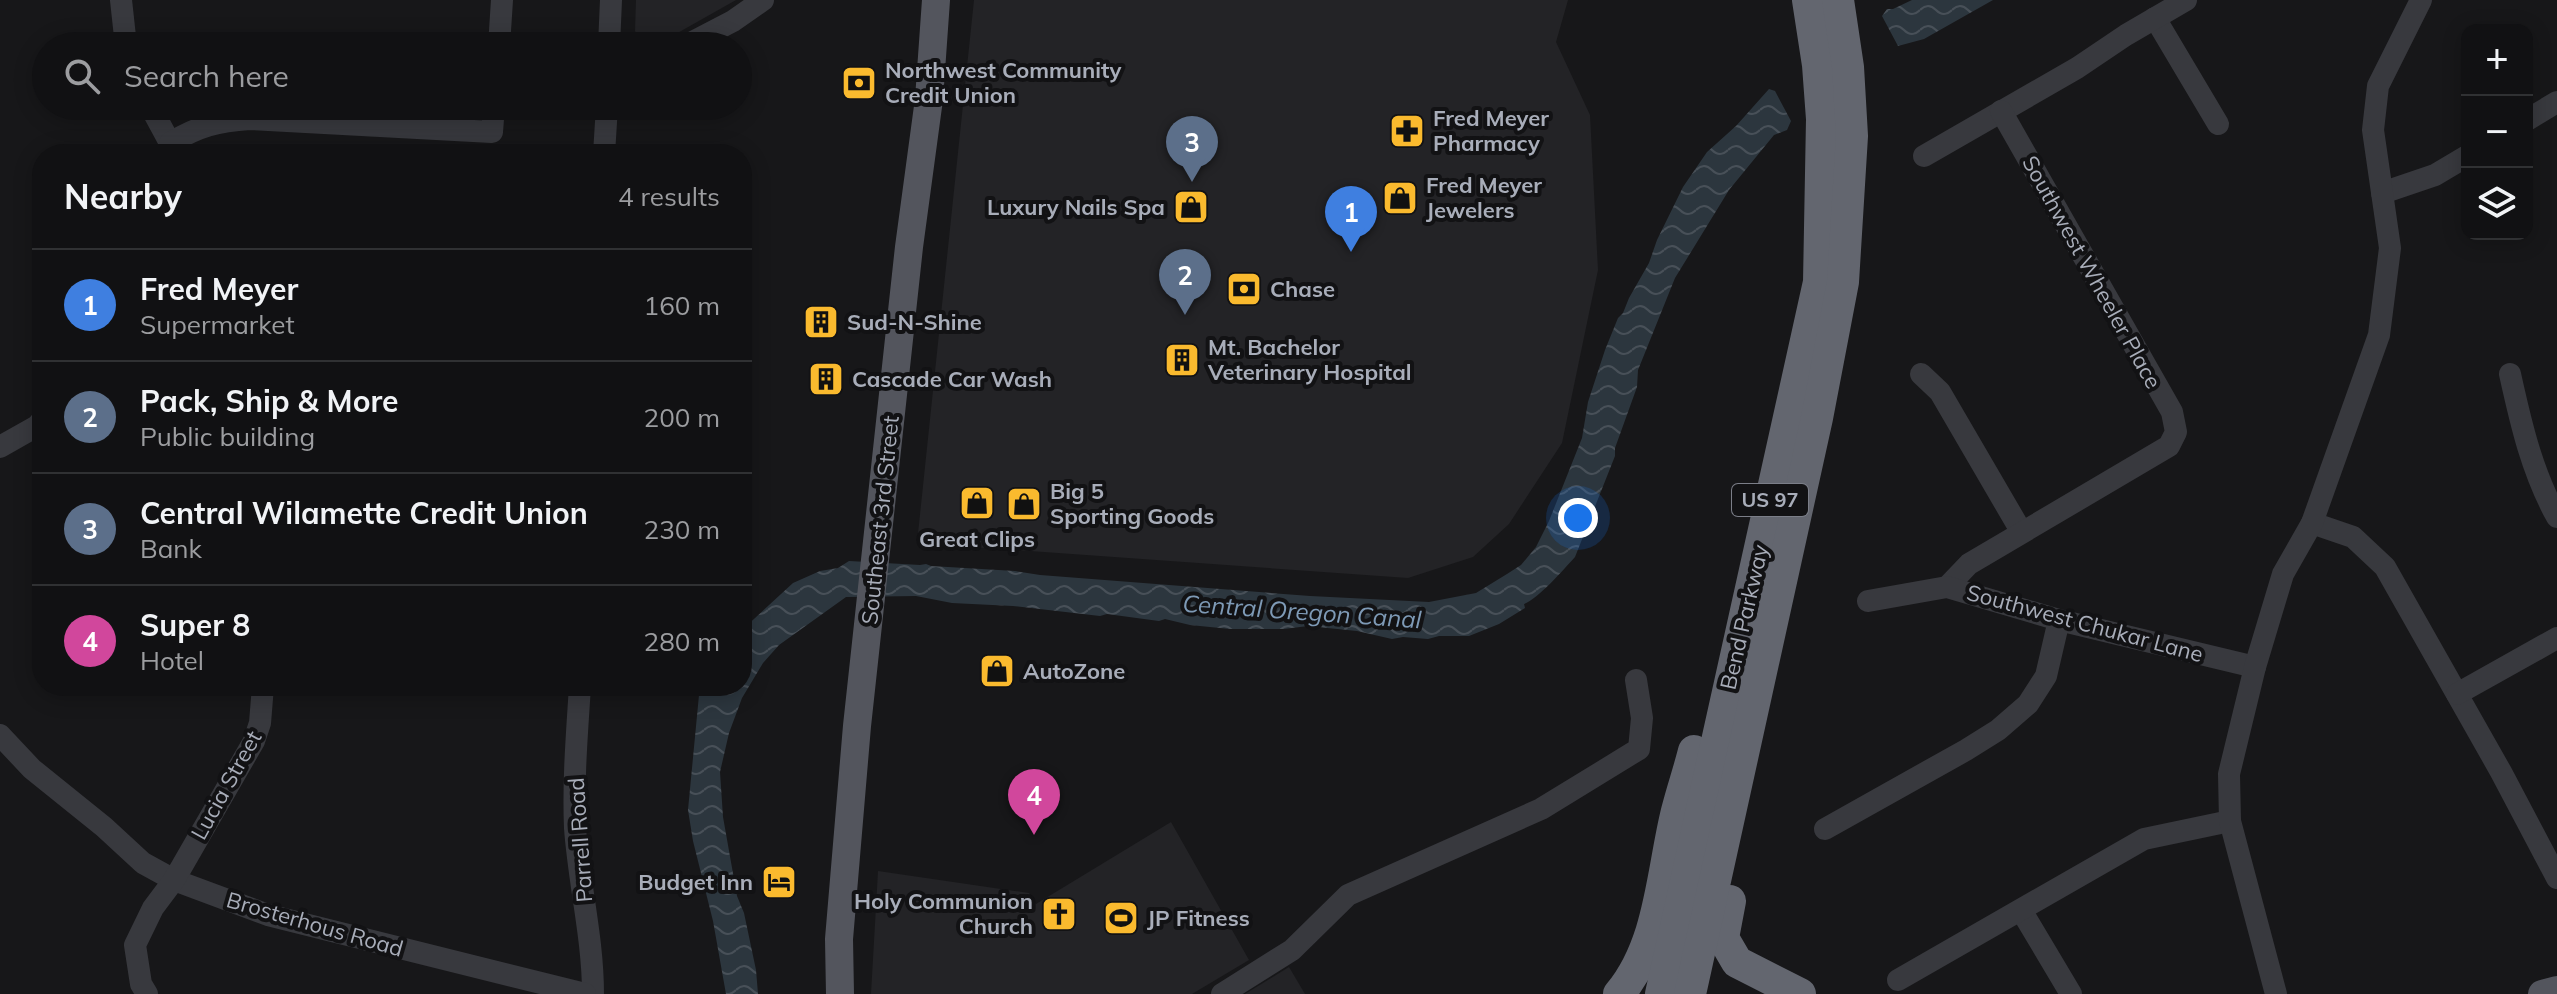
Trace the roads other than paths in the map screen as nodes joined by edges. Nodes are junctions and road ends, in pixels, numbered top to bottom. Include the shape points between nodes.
1 (121, 0) edge
2 (502, 0) edge
3 (611, 0) edge
4 (763, 0) edge
5 (936, 0) edge
6 (1808, 0) edge
7 (1838, 0) edge
8 (2186, 0) edge
9 (2421, 0) edge
10 (2155, 18) junction
11 (124, 32) edge
12 (500, 32) edge
13 (610, 32) edge
14 (712, 32) edge
15 (2557, 102) edge
16 (2001, 111) junction
17 (2533, 116) edge
18 (158, 120) edge
19 (219, 120) edge
20 (269, 120) edge
21 (493, 120) edge
22 (606, 120) edge
23 (2218, 124) dead end
24 (171, 144) edge
25 (178, 144) edge
26 (605, 144) edge
27 (1924, 156) dead end
28 (2461, 160) edge
29 (2382, 193) junction
30 (1921, 374) dead end
31 (2510, 374) dead end
32 (1817, 418) junction
33 (32, 429) edge
34 (0, 447) edge
35 (1773, 487) junction
36 (2557, 517) edge
37 (2312, 523) junction
38 (2021, 531) junction
39 (1947, 587) junction
40 (1868, 601) dead end
41 (2059, 620) junction
42 (2557, 638) edge
43 (2255, 667) junction
44 (1636, 680) dead end
45 (2457, 694) junction
46 (262, 696) edge
47 (579, 696) edge
48 (0, 735) edge
49 (2230, 821) junction
50 (1825, 829) dead end
51 (2557, 878) edge
52 (174, 880) junction
53 (2021, 910) junction
54 (1723, 938) junction
55 (1898, 980) dead end
56 (2557, 990) edge
57 (147, 994) edge
58 (585, 994) edge
59 (593, 994) edge
60 (840, 994) edge
61 (1222, 994) edge
62 (1619, 994) edge
63 (1661, 994) edge
64 (1690, 994) edge
65 (1710, 994) edge
66 (1800, 994) edge
67 (2071, 994) edge
68 (2276, 994) edge
69 (2542, 994) edge

1 - 11 street
2 - 12 street
3 - 13 street
4 - 14 street
5 - 60 main road, Southeast 3rd Street via 857,726
6 - 35 highway, Bend Parkway / US 97 via 1822,119 1819,282
7 - 32 highway, Bend Parkway / US 97 via 1852,149 1843,282
8 - 10 street
9 - 29 street via 2378,86 2373,130
10 - 16 street
10 - 23 street
15 - 17 street
16 - 27 street
16 - 38 street, Southwest Wheeler Place via 2176,426 2169,446
18 - 24 street
19 - 25 street via 196,128
20 - 21 street via 492,132
22 - 26 street
28 - 29 street via 2435,175
29 - 37 street via 2390,248 2379,335
30 - 38 street via 1940,392
31 - 36 street via 2523,437
32 - 54 highway via 1793,597
32 - 64 highway, Bend Parkway / US 97
33 - 34 street
35 - 62 highway via 1677,810 1653,926 1639,965
35 - 63 highway, Bend Parkway / US 97
37 - 43 street via 2283,574
37 - 45 street via 2353,537 2385,567
38 - 39 street via 1969,564
39 - 40 street, Southwest Chukar Lane
39 - 41 street, Southwest Chukar Lane
41 - 43 street, Southwest Chukar Lane
41 - 50 street via 2046,676 2028,704 1966,750
42 - 45 street
43 - 49 street via 2229,774
44 - 61 street via 1642,718 1639,749 1541,809 1348,895 1292,950
45 - 51 street
46 - 52 street, Lucia Street via 254,741
47 - 59 street, Parrell Road via 575,830
48 - 52 street, Brosterhous Road via 143,863
49 - 53 street via 2144,839
49 - 68 street
52 - 57 street, Lucia Street via 135,945
52 - 58 street, Brosterhous Road via 268,915
53 - 55 street
53 - 67 street
54 - 65 highway
54 - 66 highway via 1737,962
56 - 69 main road

